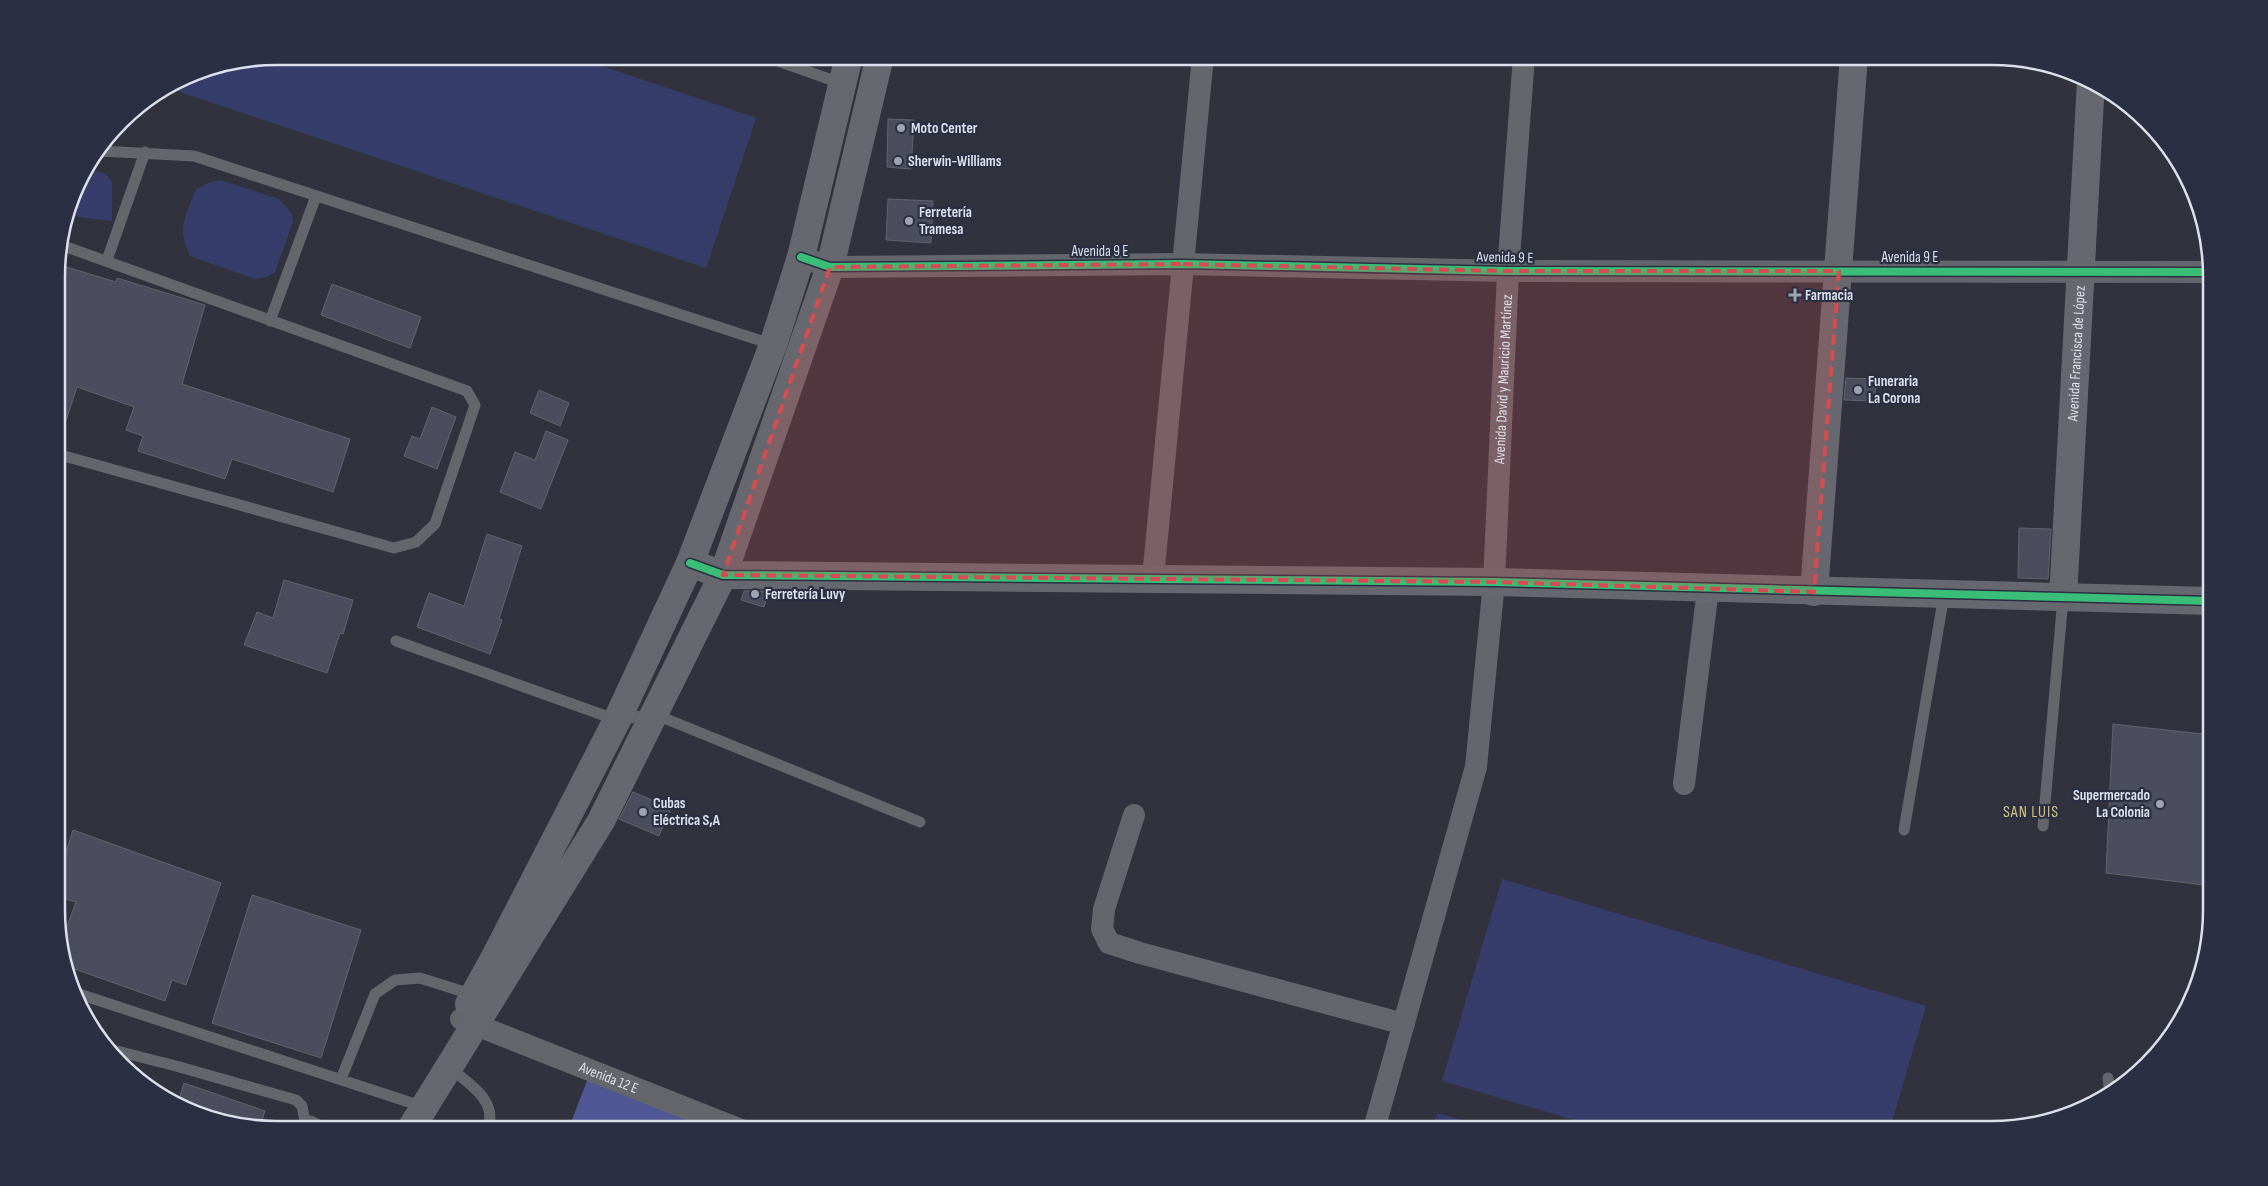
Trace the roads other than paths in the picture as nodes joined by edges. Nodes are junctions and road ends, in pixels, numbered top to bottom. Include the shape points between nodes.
1 (789, 65) edge
2 (847, 65) edge
3 (878, 65) edge
4 (1202, 65) edge
5 (1523, 65) edge
6 (1853, 65) edge
7 (843, 84) junction
8 (2091, 90) edge
9 (107, 151) edge
10 (145, 152) junction
11 (316, 196) junction
12 (67, 247) edge
13 (801, 257) junction
14 (107, 260) junction
15 (1184, 264) junction
16 (830, 267) junction
17 (1508, 271) junction
18 (1839, 271) junction
19 (2082, 271) junction
20 (2203, 272) edge
21 (270, 321) junction
22 (786, 349) junction
23 (65, 456) edge
24 (690, 563) junction
25 (722, 575) junction
26 (1153, 578) junction
27 (1494, 582) junction
28 (1708, 589) junction
29 (1814, 592) junction
30 (1944, 595) junction
31 (2063, 598) junction
32 (2203, 601) edge
33 (396, 641) dead end
34 (654, 714) junction
35 (617, 720) junction
36 (1684, 784) dead end
37 (1134, 815) dead end
38 (920, 822) dead end
39 (2043, 826) dead end
40 (1904, 830) dead end
41 (83, 995) edge
42 (474, 995) junction
43 (468, 1022) junction
44 (1404, 1024) junction
45 (121, 1053) edge
46 (443, 1063) junction
47 (2108, 1078) dead end
48 (341, 1079) junction
49 (2109, 1085) edge
50 (418, 1105) junction
51 (306, 1120) joint
52 (311, 1121) edge
53 (405, 1121) edge
54 (413, 1121) edge
55 (489, 1121) edge
56 (718, 1121) edge
57 (1377, 1121) edge

1 - 7 lane
2 - 7 street
3 - 16 street
4 - 15 street
5 - 17 street, Avenida David y Mauricio Martínez
6 - 18 street
7 - 13 street
8 - 19 street, Avenida Francisca de López
9 - 10 lane
10 - 11 lane via 194,156
10 - 14 lane
11 - 21 lane
11 - 22 lane
12 - 14 lane
13 - 16 street, Avenida 9 E
13 - 22 street
14 - 21 lane
15 - 16 street, Avenida 9 E
15 - 17 street, Avenida 9 E
15 - 26 street
16 - 22 street
17 - 18 street, Avenida 9 E
17 - 27 street, Avenida David y Mauricio Martínez
18 - 19 street, Avenida 9 E
18 - 29 street
19 - 20 street, Avenida 9 E
19 - 31 street, Avenida Francisca de López
21 - 23 lane via 467,390 475,405 435,524 416,542 394,548
22 - 24 street
22 - 25 street
24 - 25 street
24 - 35 street
25 - 26 street
25 - 34 street
26 - 27 street
27 - 28 street
27 - 44 street, Avenida David y Mauricio Martínez via 1476,767
28 - 29 street
28 - 36 street
29 - 30 street
30 - 31 street
30 - 40 lane
31 - 32 street
31 - 39 lane
33 - 35 lane
34 - 35 lane
34 - 38 lane
34 - 43 street via 602,821
35 - 42 street
37 - 44 street via 1104,909 1102,929 1109,943
41 - 48 lane
42 - 43 street
42 - 48 lane via 420,978 395,980 375,994
43 - 46 street
43 - 56 street, Avenida 12 E
44 - 57 street, Avenida David y Mauricio Martínez
45 - 51 lane via 296,1100 302,1106
46 - 50 street
46 - 55 lane via 482,1094 489,1108
47 - 49 lane
48 - 50 lane
50 - 53 street
50 - 54 street
51 - 52 lane

